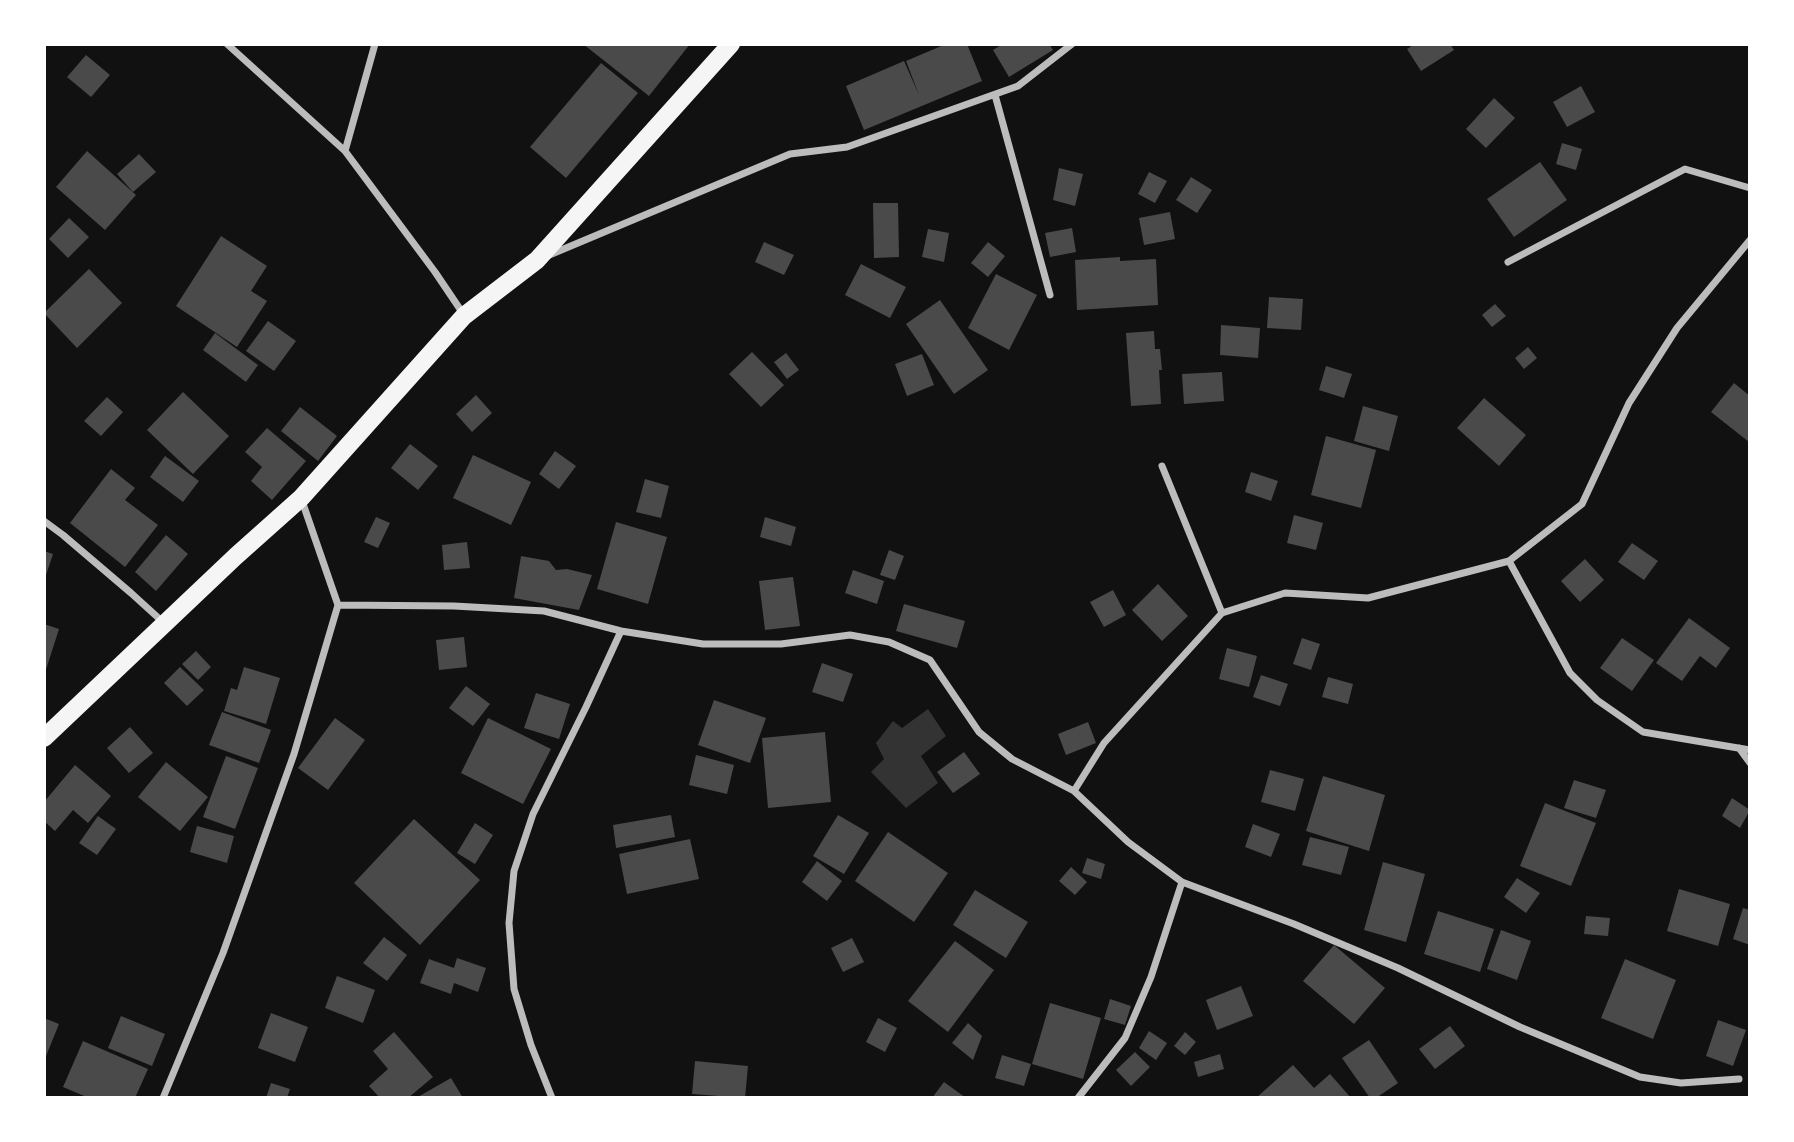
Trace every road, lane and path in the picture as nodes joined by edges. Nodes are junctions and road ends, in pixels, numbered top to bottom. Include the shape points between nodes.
1 (227, 44) edge
2 (375, 44) edge
3 (731, 44) edge
4 (1072, 44) edge
5 (995, 94) junction
6 (345, 151) junction
7 (1750, 188) edge
8 (1750, 240) edge
9 (537, 260) junction
10 (1508, 262) dead end
11 (1050, 296) dead end
12 (464, 316) junction
13 (1162, 466) dead end
14 (301, 498) junction
15 (44, 521) edge
16 (1509, 561) junction
17 (338, 605) junction
18 (1222, 613) junction
19 (164, 624) junction
20 (621, 631) junction
21 (44, 738) edge
22 (1739, 748) junction
23 (1750, 750) edge
24 (1750, 763) edge
25 (1074, 791) junction
26 (1182, 882) junction
27 (1739, 1079) dead end
28 (163, 1098) edge
29 (552, 1098) edge
30 (1078, 1098) edge

1 - 6 street
2 - 6 street
3 - 9 main road
4 - 5 street via 1018,86
5 - 9 street via 848,147 790,154
5 - 11 street
6 - 12 street
7 - 10 street via 1685,169
8 - 16 street via 1677,328 1629,403 1582,504
9 - 12 main road
12 - 14 main road
13 - 18 street
14 - 17 street
14 - 19 main road
15 - 19 street
16 - 18 street via 1368,598 1285,593
16 - 22 street via 1570,673 1597,700 1643,732
17 - 20 street via 544,611
17 - 28 street via 294,754 223,953
18 - 25 street via 1104,743
19 - 21 main road
20 - 25 street via 703,644 781,643 850,635 889,642 930,660 979,732 1012,759
20 - 29 street via 533,814 514,871 509,923 514,989
22 - 23 street
22 - 24 street
25 - 26 street via 1128,842
26 - 27 street via 1398,968 1520,1027 1640,1077 1681,1083
26 - 30 street via 1152,977 1125,1038

